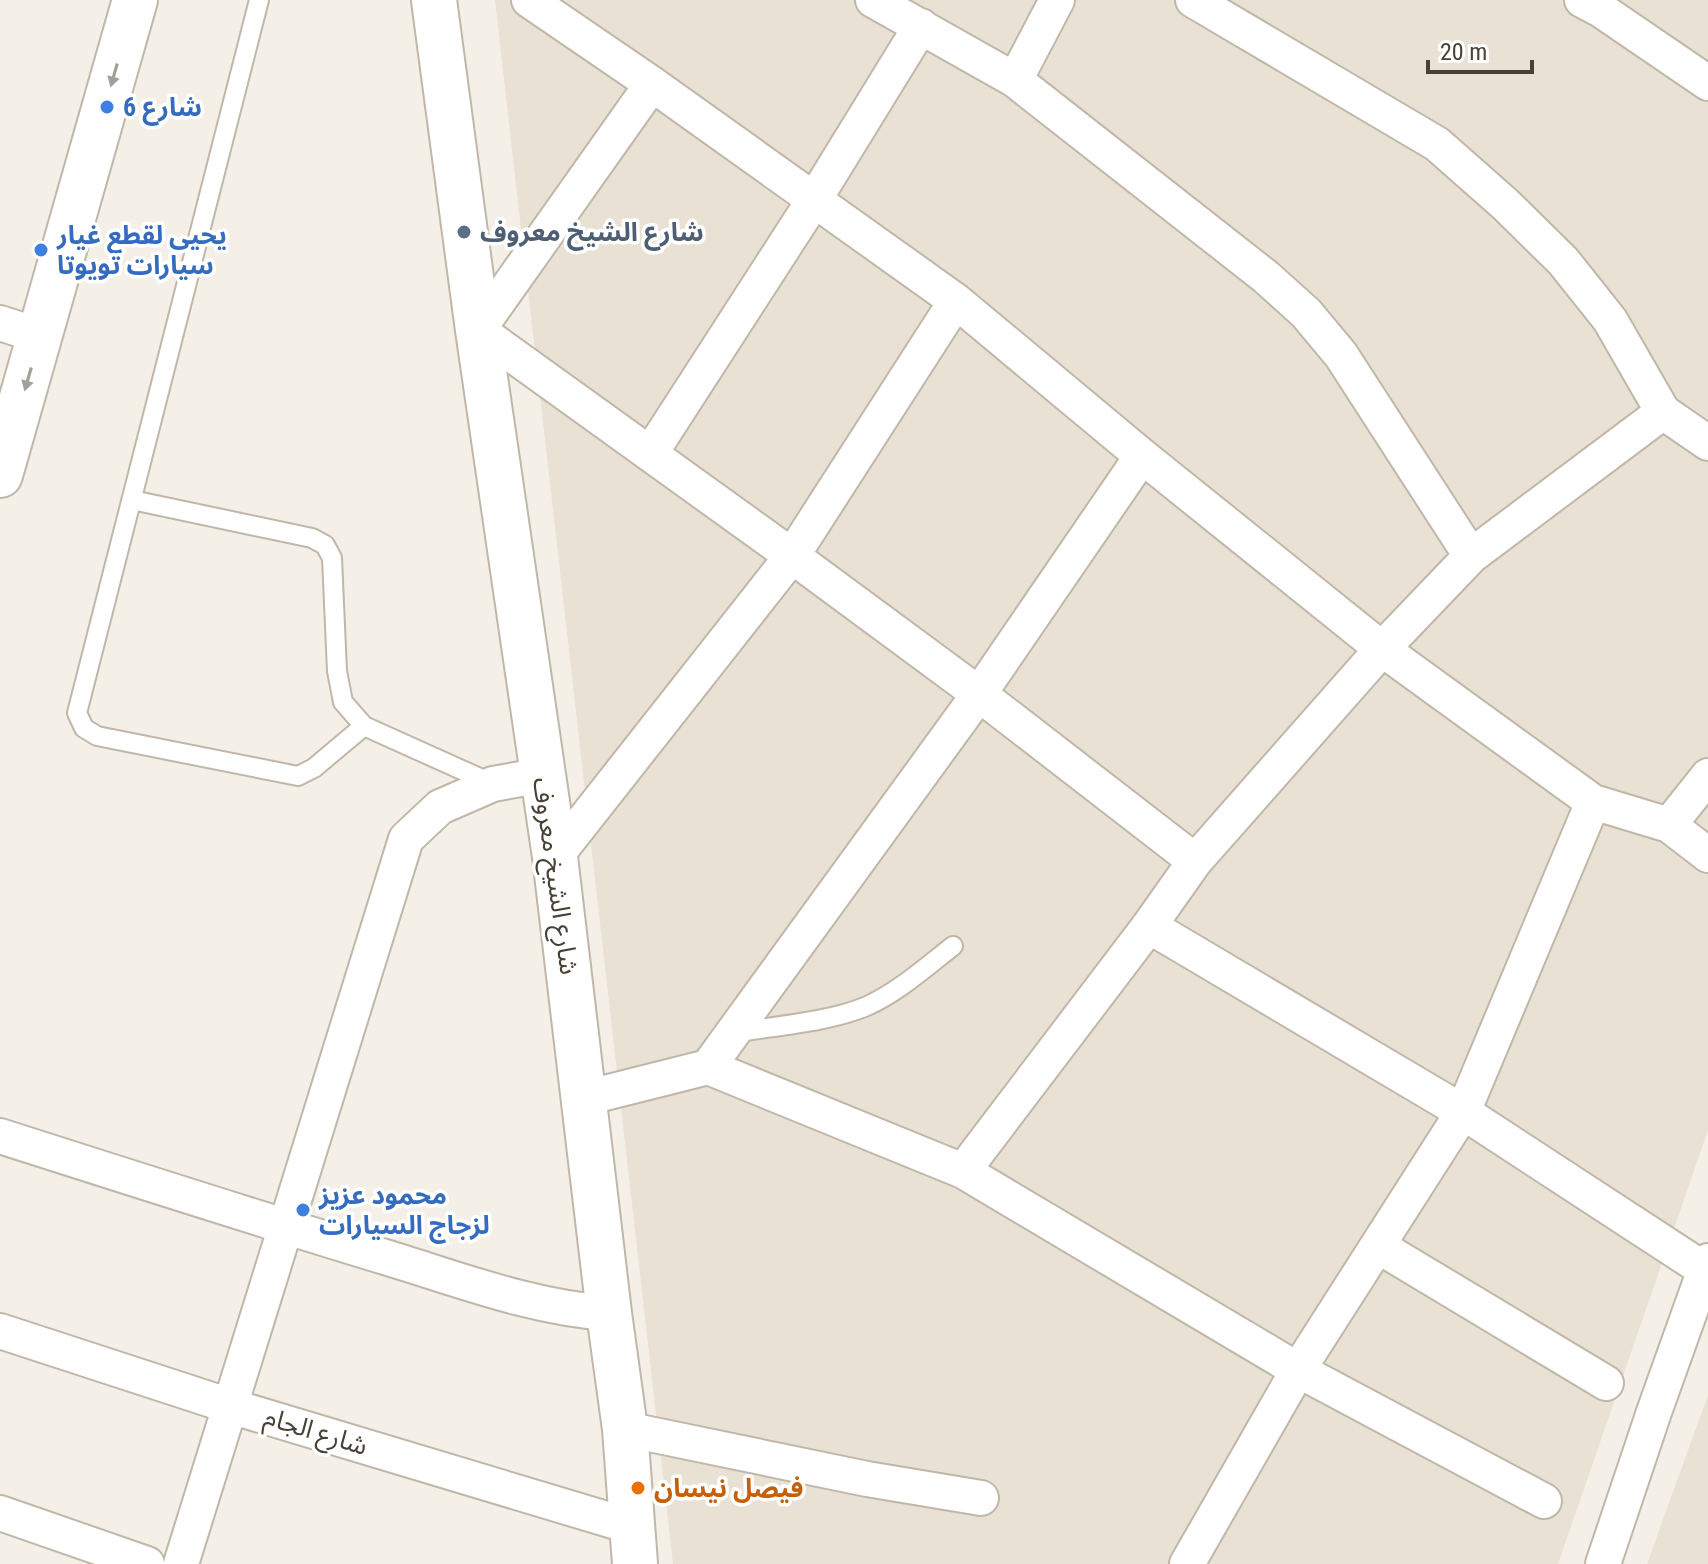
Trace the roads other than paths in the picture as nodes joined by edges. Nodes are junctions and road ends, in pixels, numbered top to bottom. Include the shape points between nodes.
1 (135, 0) edge
2 (259, 0) edge
3 (434, 0) edge
4 (529, 0) edge
5 (873, 0) edge
6 (1057, 0) edge
7 (1193, 0) edge
8 (1582, 0) edge
9 (921, 26) junction
10 (1015, 80) junction
11 (1708, 83) edge
12 (652, 84) junction
13 (814, 200) junction
14 (956, 301) junction
15 (20, 329) edge
16 (478, 330) junction
17 (1663, 412) junction
18 (1708, 443) edge
19 (650, 454) junction
20 (1142, 456) junction
21 (0, 475) edge
22 (132, 500) junction
23 (792, 556) junction
24 (1471, 556) junction
25 (1382, 649) junction
26 (979, 694) junction
27 (364, 726) junction
28 (543, 775) junction
29 (1708, 776) edge
30 (493, 784) junction
31 (1593, 802) junction
32 (1669, 825) junction
33 (1708, 855) edge
34 (555, 857) junction
35 (1195, 861) junction
36 (1149, 926) junction
37 (953, 946) dead end
38 (733, 1033) junction
39 (708, 1067) junction
40 (585, 1098) junction
41 (1463, 1112) junction
42 (0, 1136) edge
43 (963, 1171) junction
44 (285, 1227) junction
45 (1378, 1246) junction
46 (1707, 1268) edge
47 (609, 1313) junction
48 (0, 1331) edge
49 (1298, 1370) junction
50 (1606, 1383) dead end
51 (230, 1406) junction
52 (625, 1429) junction
53 (981, 1498) dead end
54 (1544, 1501) dead end
55 (0, 1513) edge
56 (634, 1546) edge
57 (1195, 1561) edge
58 (147, 1564) edge
59 (181, 1564) edge
60 (1603, 1564) edge

1 -> 15 street
2 - 22 lane
3 - 16 street, شارع الشيخ معروف
4 - 12 street
5 - 9 street
6 - 10 street
7 - 17 street via 1437,144 1563,261 1610,320
8 - 11 street
9 - 10 street
9 - 13 street
10 - 24 street via 1306,313 1341,355
12 - 13 street
12 - 16 street
13 - 14 street
13 - 19 street
14 - 20 street
14 - 23 street
15 -> 21 street
16 - 19 street
16 - 28 street, شارع الشيخ معروف
17 - 18 street
17 - 24 street
19 - 23 street
20 - 25 street
20 - 26 street
22 - 27 lane via 325,545 332,558 343,702
22 - 27 lane via 77,713 84,728 97,736 298,776
23 - 26 street
23 - 34 street
24 - 25 street
25 - 31 street
25 - 35 street
26 - 35 street
26 - 38 street
27 - 30 lane
28 - 30 street
28 - 34 street, شارع الشيخ معروف
29 - 32 street
30 - 44 street via 440,807 406,839
31 - 32 street
31 - 41 street
32 - 33 street
34 - 40 street, شارع الشيخ معروف
35 - 36 street
36 - 41 street
36 - 43 street
37 - 38 lane via 868,1005 842,1015
38 - 39 street
39 - 40 street
39 - 43 street
40 - 47 street, شارع الشيخ معروف
41 - 45 street
41 - 46 street
42 - 44 street
43 - 49 street
44 - 47 street via 531,1301
44 - 51 street
45 - 49 street
45 - 50 street
46 - 60 street
47 - 52 street, شارع الشيخ معروف
48 - 51 street, شارع الجام
49 - 54 street
49 - 57 street
51 - 56 street, شارع الجام
51 - 59 street
52 - 53 street
52 - 56 street, شارع الشيخ معروف
55 - 58 street

